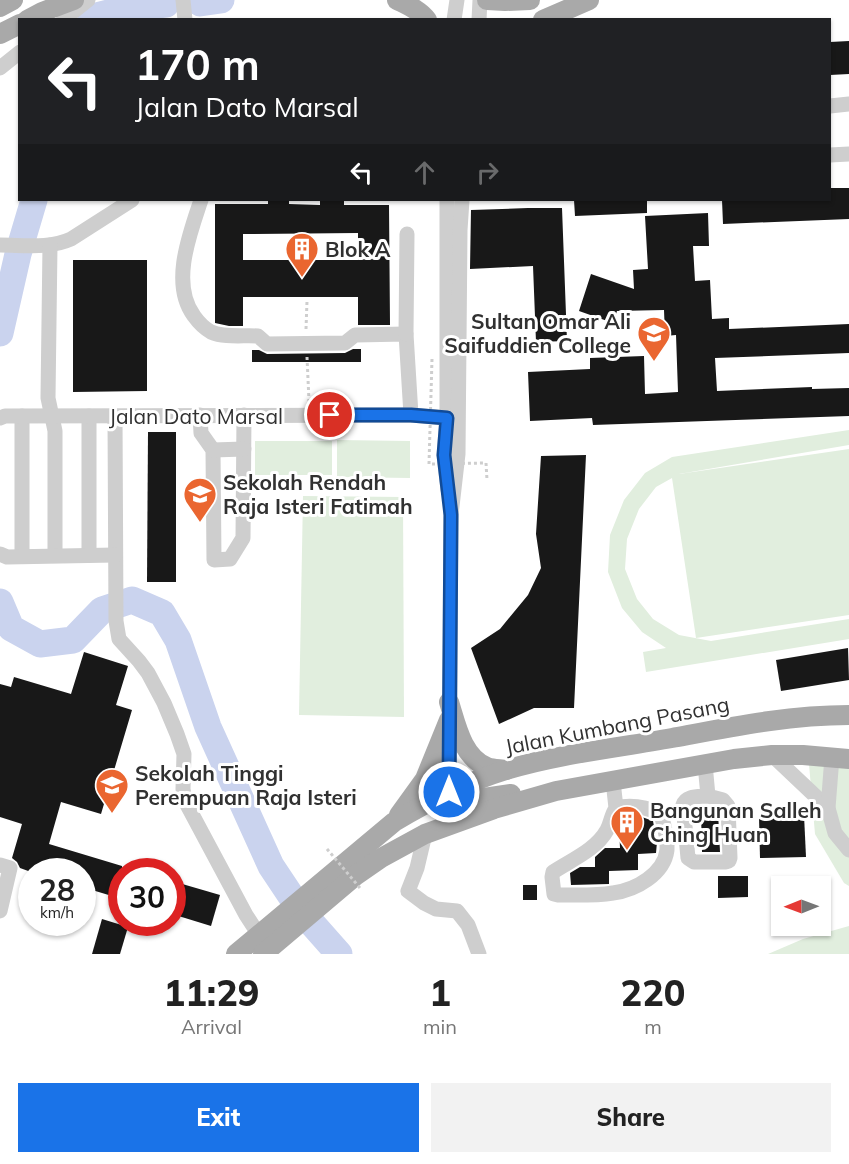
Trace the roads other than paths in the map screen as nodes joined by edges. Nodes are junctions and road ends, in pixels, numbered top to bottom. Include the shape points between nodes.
1 (13, 0) edge
2 (74, 0) edge
3 (88, 0) edge
4 (183, 0) edge
5 (397, 0) edge
6 (457, 0) edge
7 (480, 0) edge
8 (487, 0) edge
9 (530, 0) edge
10 (589, 0) edge
11 (0, 7) edge
12 (31, 18) edge
13 (66, 18) edge
14 (185, 18) edge
15 (426, 18) edge
16 (454, 18) edge
17 (479, 18) edge
18 (548, 18) edge
19 (18, 25) edge
20 (0, 34) edge
21 (18, 54) edge
22 (0, 68) edge
23 (849, 104) edge
24 (831, 106) edge
25 (849, 154) edge
26 (831, 155) edge
27 (130, 201) edge
28 (201, 201) edge
29 (447, 201) edge
30 (462, 201) edge
31 (407, 234) dead end
32 (0, 245) edge
33 (42, 245) junction
34 (406, 334) junction
35 (200, 415) junction
36 (244, 415) junction
37 (411, 415) junction
38 (22, 416) junction
39 (52, 416) junction
40 (89, 416) junction
41 (115, 416) junction
42 (0, 418) edge
43 (447, 418) junction
44 (243, 449) junction
45 (213, 450) junction
46 (451, 515) junction
47 (0, 554) edge
48 (56, 555) junction
49 (89, 555) junction
50 (115, 555) junction
51 (22, 556) junction
52 (449, 711) junction
53 (849, 715) edge
54 (772, 755) junction
55 (841, 758) edge
56 (705, 764) junction
57 (506, 770) junction
58 (613, 781) junction
59 (556, 791) junction
60 (449, 792) junction
61 (708, 796) junction
62 (616, 808) junction
63 (828, 808) junction
64 (394, 822) junction
65 (425, 834) junction
66 (403, 845) junction
67 (849, 850) edge
68 (0, 865) edge
69 (326, 890) junction
70 (0, 911) edge
71 (268, 943) edge
72 (236, 954) edge
73 (479, 954) edge

1 - 11 main road
2 - 12 main road
3 - 13 street
4 - 14 street
5 - 15 main road
6 - 16 street
7 - 17 street
8 - 9 main road
10 - 18 main road
19 - 20 main road
21 - 22 street
23 - 24 street
25 - 26 street
27 - 33 street via 61,244
28 - 34 street via 185,256 183,283 185,298 202,326 222,335 258,336 267,344 345,343 355,335
29 - 43 street
30 - 46 street via 458,454
31 - 34 street
32 - 33 street
33 - 39 street
34 - 37 street
35 - 36 street, Jalan Dato Marsal
35 - 41 street, Jalan Dato Marsal
35 - 45 street via 201,433
36 - 37 street, Jalan Dato Marsal
36 - 44 street
37 - 43 street, Jalan Dato Marsal
38 - 39 street, Jalan Dato Marsal
38 - 42 street, Jalan Dato Marsal
38 - 51 street
39 - 40 street, Jalan Dato Marsal
39 - 48 street
40 - 41 street, Jalan Dato Marsal
40 - 49 street
41 - 50 street
43 - 46 street via 444,455
44 - 45 street
44 - 45 street via 243,538 230,559 214,560
46 - 52 street
47 - 51 street
48 - 49 street
48 - 51 street
49 - 50 street
50 - 71 street via 119,639 140,661 164,703 184,754 185,801 246,915
52 - 57 main road via 474,758 486,767
52 - 60 street
52 - 64 main road via 425,779
53 - 57 main road, Jalan Kumbang Pasang via 747,724
54 - 55 main road, Jalan Kumbang Pasang
54 - 56 main road, Jalan Kumbang Pasang
54 - 63 street
55 - 63 street
56 - 58 main road, Jalan Kumbang Pasang
56 - 61 street
57 - 60 main road, Jalan Kumbang Pasang
58 - 59 main road, Jalan Kumbang Pasang
58 - 62 street
59 - 60 main road via 524,791 477,799
59 - 65 main road, Jalan Kumbang Pasang
60 - 64 main road, Jalan Kumbang Pasang
60 - 66 main road via 435,813
61 - 61 street via 687,799 683,805 688,858 694,862 726,862 730,858 728,806 723,800
62 - 62 street via 599,842 553,872 554,894 620,892 646,880 663,864 667,837 661,814 639,806
63 - 67 street via 834,833
64 - 69 main road, Jalan Kumbang Pasang
65 - 66 main road, Jalan Kumbang Pasang
65 - 73 street via 408,891 436,909 457,911 468,925
66 - 69 main road, Jalan Kumbang Pasang
68 - 70 street via 10,868
69 - 71 main road, Jalan Kumbang Pasang
71 - 72 main road, Jalan Kumbang Pasang

